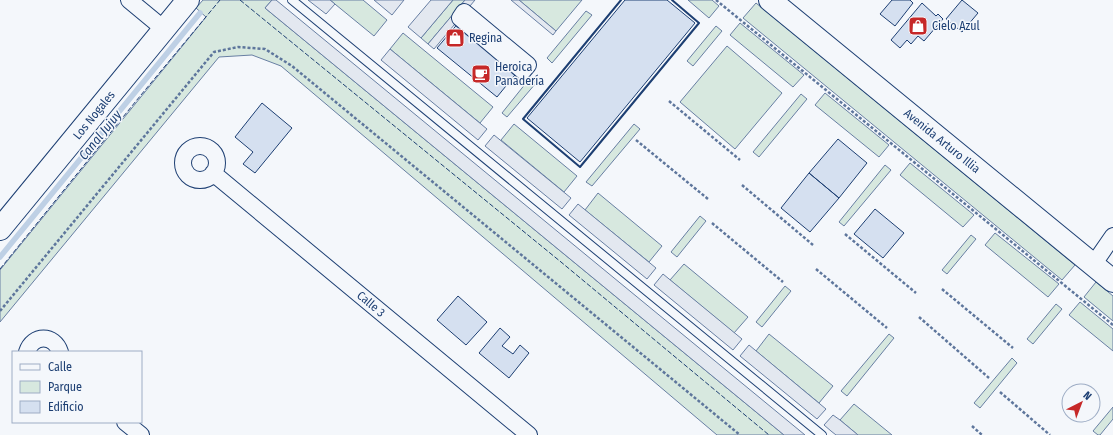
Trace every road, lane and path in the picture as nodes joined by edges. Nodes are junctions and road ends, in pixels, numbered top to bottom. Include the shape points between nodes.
1 (129, 0) edge
2 (188, 0) edge
3 (292, 0) edge
4 (716, 0) edge
5 (770, 0) edge
6 (461, 14) dead end
7 (164, 30) junction
8 (527, 70) dead end
9 (669, 102) dead end
10 (636, 140) dead end
11 (740, 160) dead end
12 (214, 173) dead end
13 (742, 186) dead end
14 (708, 199) dead end
15 (712, 223) dead end
16 (0, 229) edge
17 (845, 234) dead end
18 (1113, 236) edge
19 (813, 244) dead end
20 (1093, 265) junction
21 (816, 269) dead end
22 (783, 282) dead end
23 (1113, 282) edge
24 (942, 289) dead end
25 (916, 293) dead end
26 (0, 311) edge
27 (919, 317) dead end
28 (1113, 325) edge
29 (887, 328) dead end
30 (1013, 348) dead end
31 (27, 351) edge
32 (60, 351) edge
33 (989, 378) dead end
34 (1000, 392) dead end
35 (126, 423) edge
36 (972, 426) dead end
37 (141, 435) edge
38 (529, 435) edge
39 (740, 435) edge
40 (822, 435) edge
41 (982, 435) edge
42 (1050, 435) edge

1 - 7 street
2 - 7 main road, Los Nogales
3 - 40 lane
4 - 28 path
5 - 20 main road, Avenida Arturo Illia
6 - 8 street
7 - 16 main road, Los Nogales
9 - 11 path
10 - 14 path
12 - 38 street, Calle 3
13 - 19 path
15 - 22 path
17 - 25 path
18 - 20 street
20 - 23 main road, Avenida Arturo Illia
21 - 29 path
24 - 30 path
26 - 39 path via 214,52 238,47 265,49 292,66
27 - 33 path
31 - 32 street via 35,340 48,339 54,342
34 - 42 path
35 - 37 street
36 - 41 path

